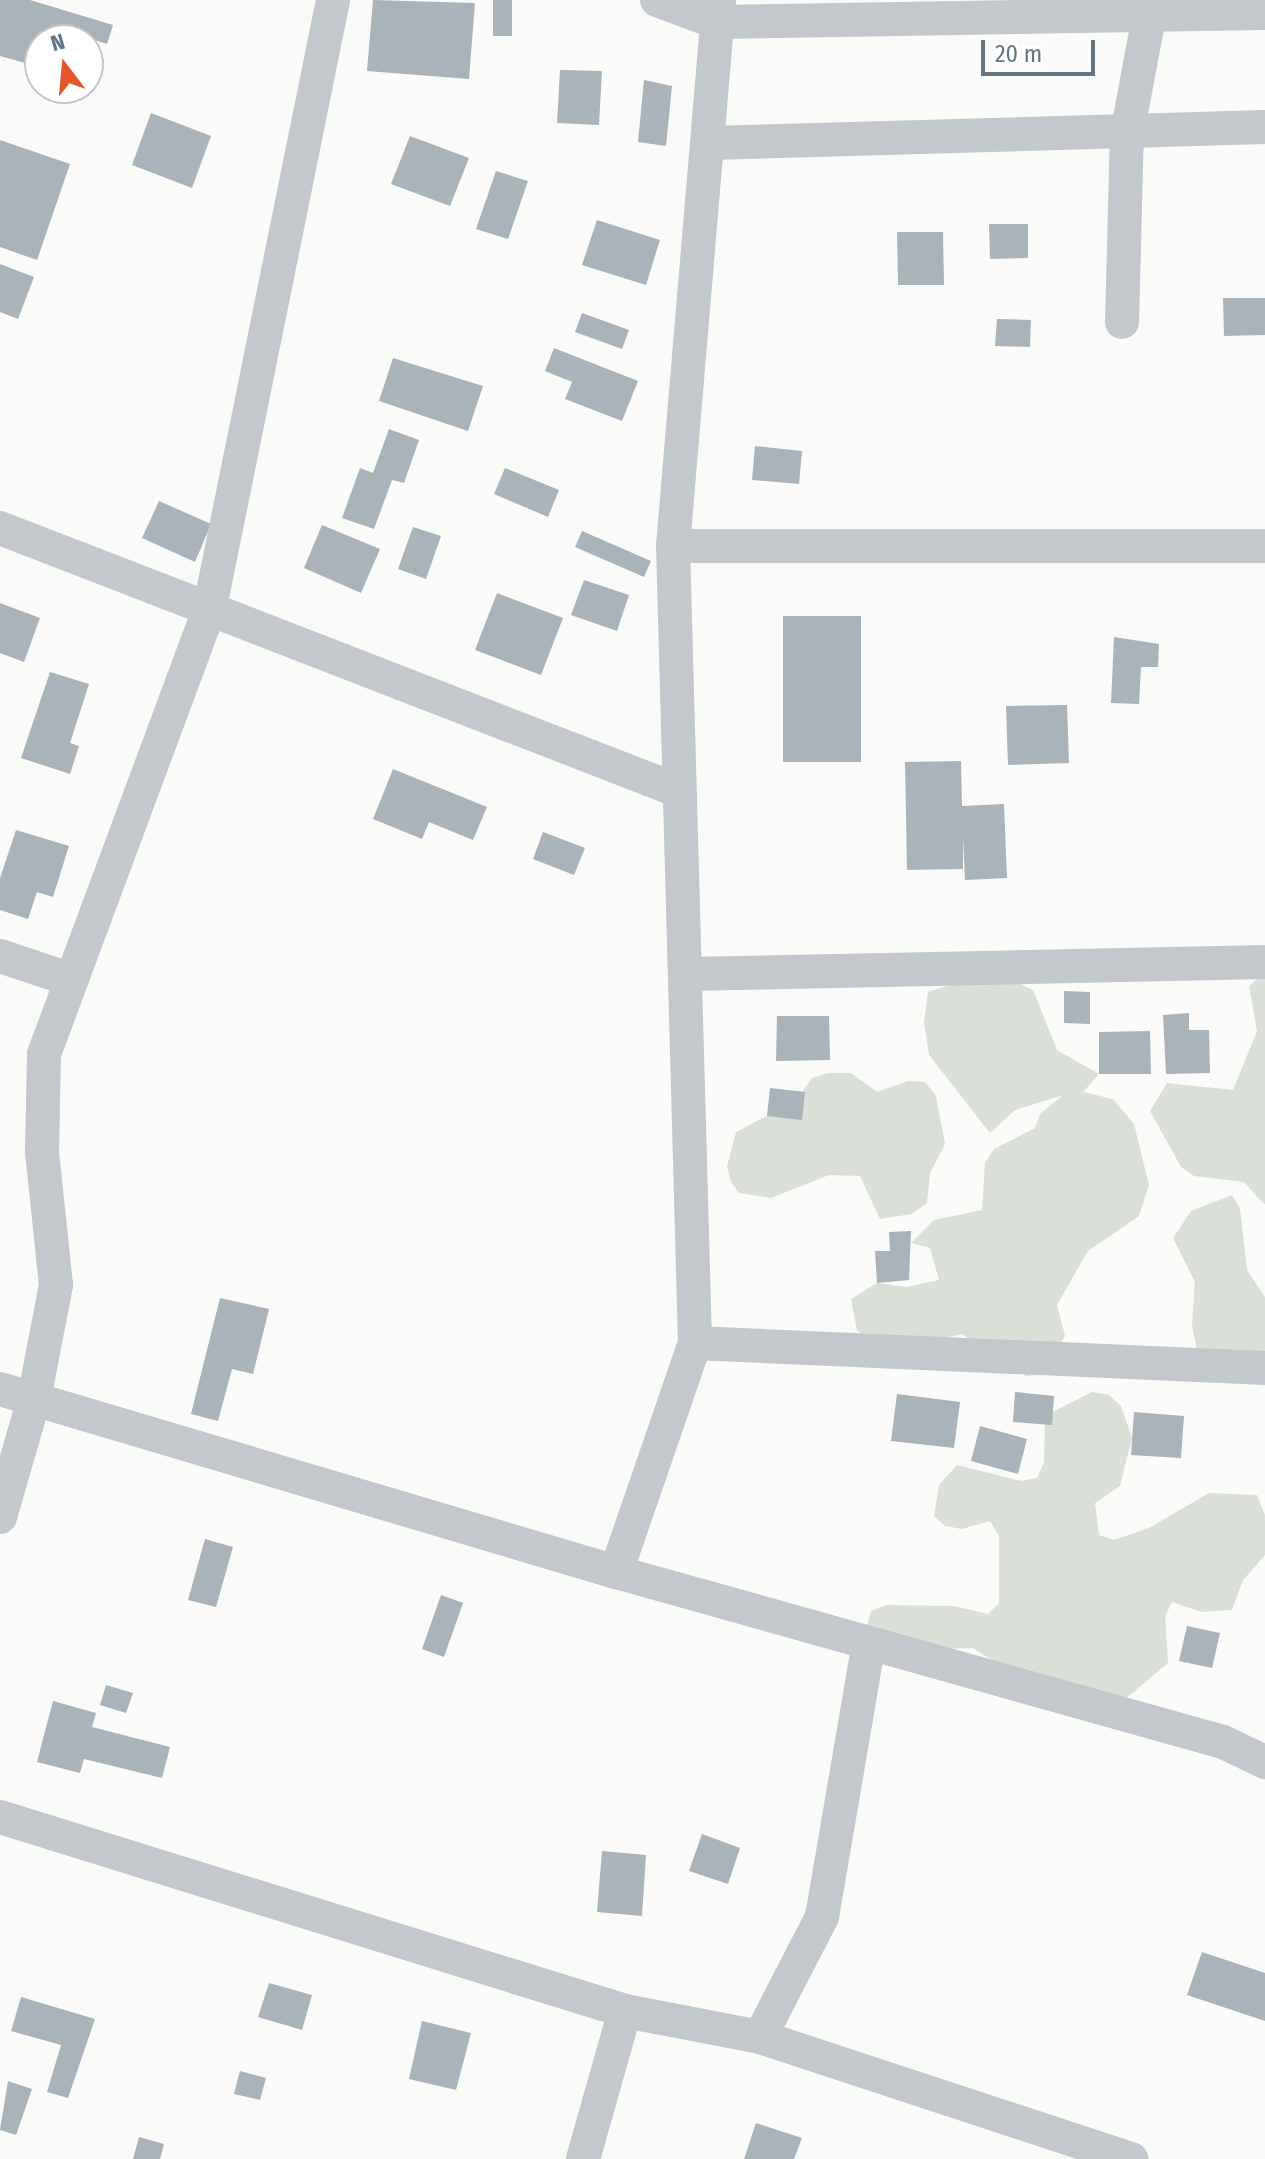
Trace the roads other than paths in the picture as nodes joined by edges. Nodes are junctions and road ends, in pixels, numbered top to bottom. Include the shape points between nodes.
1 (333, 0) edge
2 (657, 0) edge
3 (1150, 8) edge
4 (717, 11) edge
5 (1265, 13) edge
6 (1265, 127) edge
7 (1127, 134) junction
8 (711, 143) junction
9 (1122, 322) dead end
10 (0, 528) edge
11 (673, 546) junction
12 (1265, 546) edge
13 (210, 607) junction
14 (677, 790) junction
15 (0, 956) edge
16 (1265, 962) edge
17 (688, 974) junction
18 (69, 979) junction
19 (695, 1343) junction
20 (1265, 1368) edge
21 (0, 1389) edge
22 (34, 1399) junction
23 (0, 1517) edge
24 (616, 1572) junction
25 (869, 1643) junction
26 (1265, 1762) edge
27 (0, 1817) edge
28 (625, 2011) junction
29 (760, 2037) junction
30 (583, 2159) edge
31 (1131, 2159) edge

1 - 13 street
2 - 4 street
3 - 4 street
3 - 5 street
3 - 7 street
4 - 8 street
6 - 7 street
7 - 8 street
7 - 9 street
8 - 11 street
10 - 13 street
11 - 12 street
11 - 14 street
13 - 14 street
13 - 18 street
14 - 17 street
15 - 18 street
16 - 17 street
17 - 19 street
18 - 22 street via 44,1054 42,1151 56,1285
19 - 20 street
19 - 24 street
21 - 22 street
22 - 23 street
22 - 24 street
24 - 25 street
25 - 26 street via 1223,1742
25 - 29 street via 822,1917
27 - 28 street
28 - 29 street
28 - 30 street
29 - 31 street

